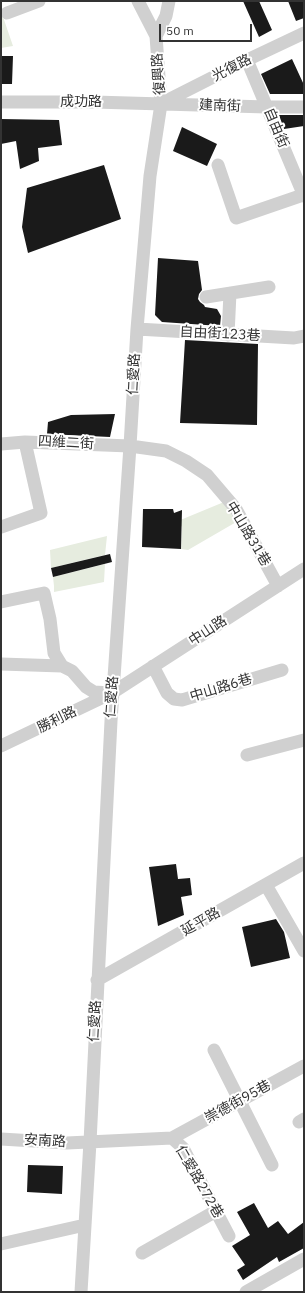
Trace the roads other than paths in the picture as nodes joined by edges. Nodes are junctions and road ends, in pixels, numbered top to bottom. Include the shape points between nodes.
1 (39, 1) edge
2 (138, 1) edge
3 (169, 1) edge
4 (7, 13) dead end
5 (304, 33) edge
6 (156, 36) junction
7 (247, 60) junction
8 (1, 102) edge
9 (161, 104) junction
10 (267, 107) junction
11 (304, 107) edge
12 (218, 165) dead end
13 (304, 196) edge
14 (269, 287) dead end
15 (230, 293) junction
16 (206, 297) dead end
17 (137, 329) junction
18 (228, 334) junction
19 (304, 336) edge
20 (25, 442) junction
21 (1, 444) edge
22 (130, 446) junction
23 (1, 527) edge
24 (304, 569) edge
25 (278, 586) junction
26 (1, 602) edge
27 (1, 664) edge
28 (62, 666) junction
29 (153, 666) junction
30 (282, 670) dead end
31 (112, 693) junction
32 (304, 740) edge
33 (1, 746) edge
34 (247, 755) dead end
35 (304, 863) edge
36 (266, 885) junction
37 (304, 951) edge
38 (97, 980) junction
39 (214, 1050) dead end
40 (304, 1066) edge
41 (240, 1101) junction
42 (172, 1138) junction
43 (1, 1139) edge
44 (90, 1142) junction
45 (272, 1165) dead end
46 (216, 1211) junction
47 (85, 1225) junction
48 (229, 1236) dead end
49 (1, 1244) edge
50 (142, 1253) dead end
51 (304, 1259) edge
52 (81, 1292) edge
53 (246, 1292) edge

1 - 4 street
2 - 6 street, 復興路
3 - 6 street via 166,16
5 - 7 street, 光復路
6 - 9 street, 復興路
7 - 9 street, 光復路
7 - 10 street, 自由街
8 - 9 street, 成功路
9 - 10 street, 建南街
9 - 17 street, 仁愛路 via 150,176
10 - 11 street, 建南街
10 - 13 street, 自由街
12 - 13 street via 236,218
14 - 15 street
15 - 16 street
15 - 18 street
17 - 18 street, 自由街123巷
17 - 22 street, 仁愛路
18 - 19 street, 自由街123巷 via 294,338
20 - 21 street, 四維二街
20 - 22 street, 四維二街
20 - 23 street via 41,512
22 - 25 street, 中山路31巷 via 166,451 207,475 236,509
22 - 31 street, 仁愛路
24 - 25 street, 中山路
25 - 29 street, 中山路
26 - 28 street via 44,593 54,653
27 - 28 street
28 - 31 street via 72,671 94,692
29 - 30 street, 中山路6巷 via 167,693 174,699 182,700
29 - 31 street, 中山路
31 - 33 street, 勝利路
31 - 38 street, 仁愛路
32 - 34 street
35 - 36 street, 延平路
36 - 37 street
36 - 38 street, 延平路
38 - 44 street, 仁愛路
39 - 41 street
40 - 41 street, 崇德街95巷
41 - 42 street, 崇德街95巷
41 - 45 street
42 - 44 street, 仁愛路272巷
42 - 46 street, 仁愛路272巷 via 183,1148
43 - 44 street, 安南路
44 - 47 street, 仁愛路
46 - 48 street, 仁愛路272巷
46 - 50 street
47 - 49 street
47 - 52 street, 仁愛路
51 - 53 street

